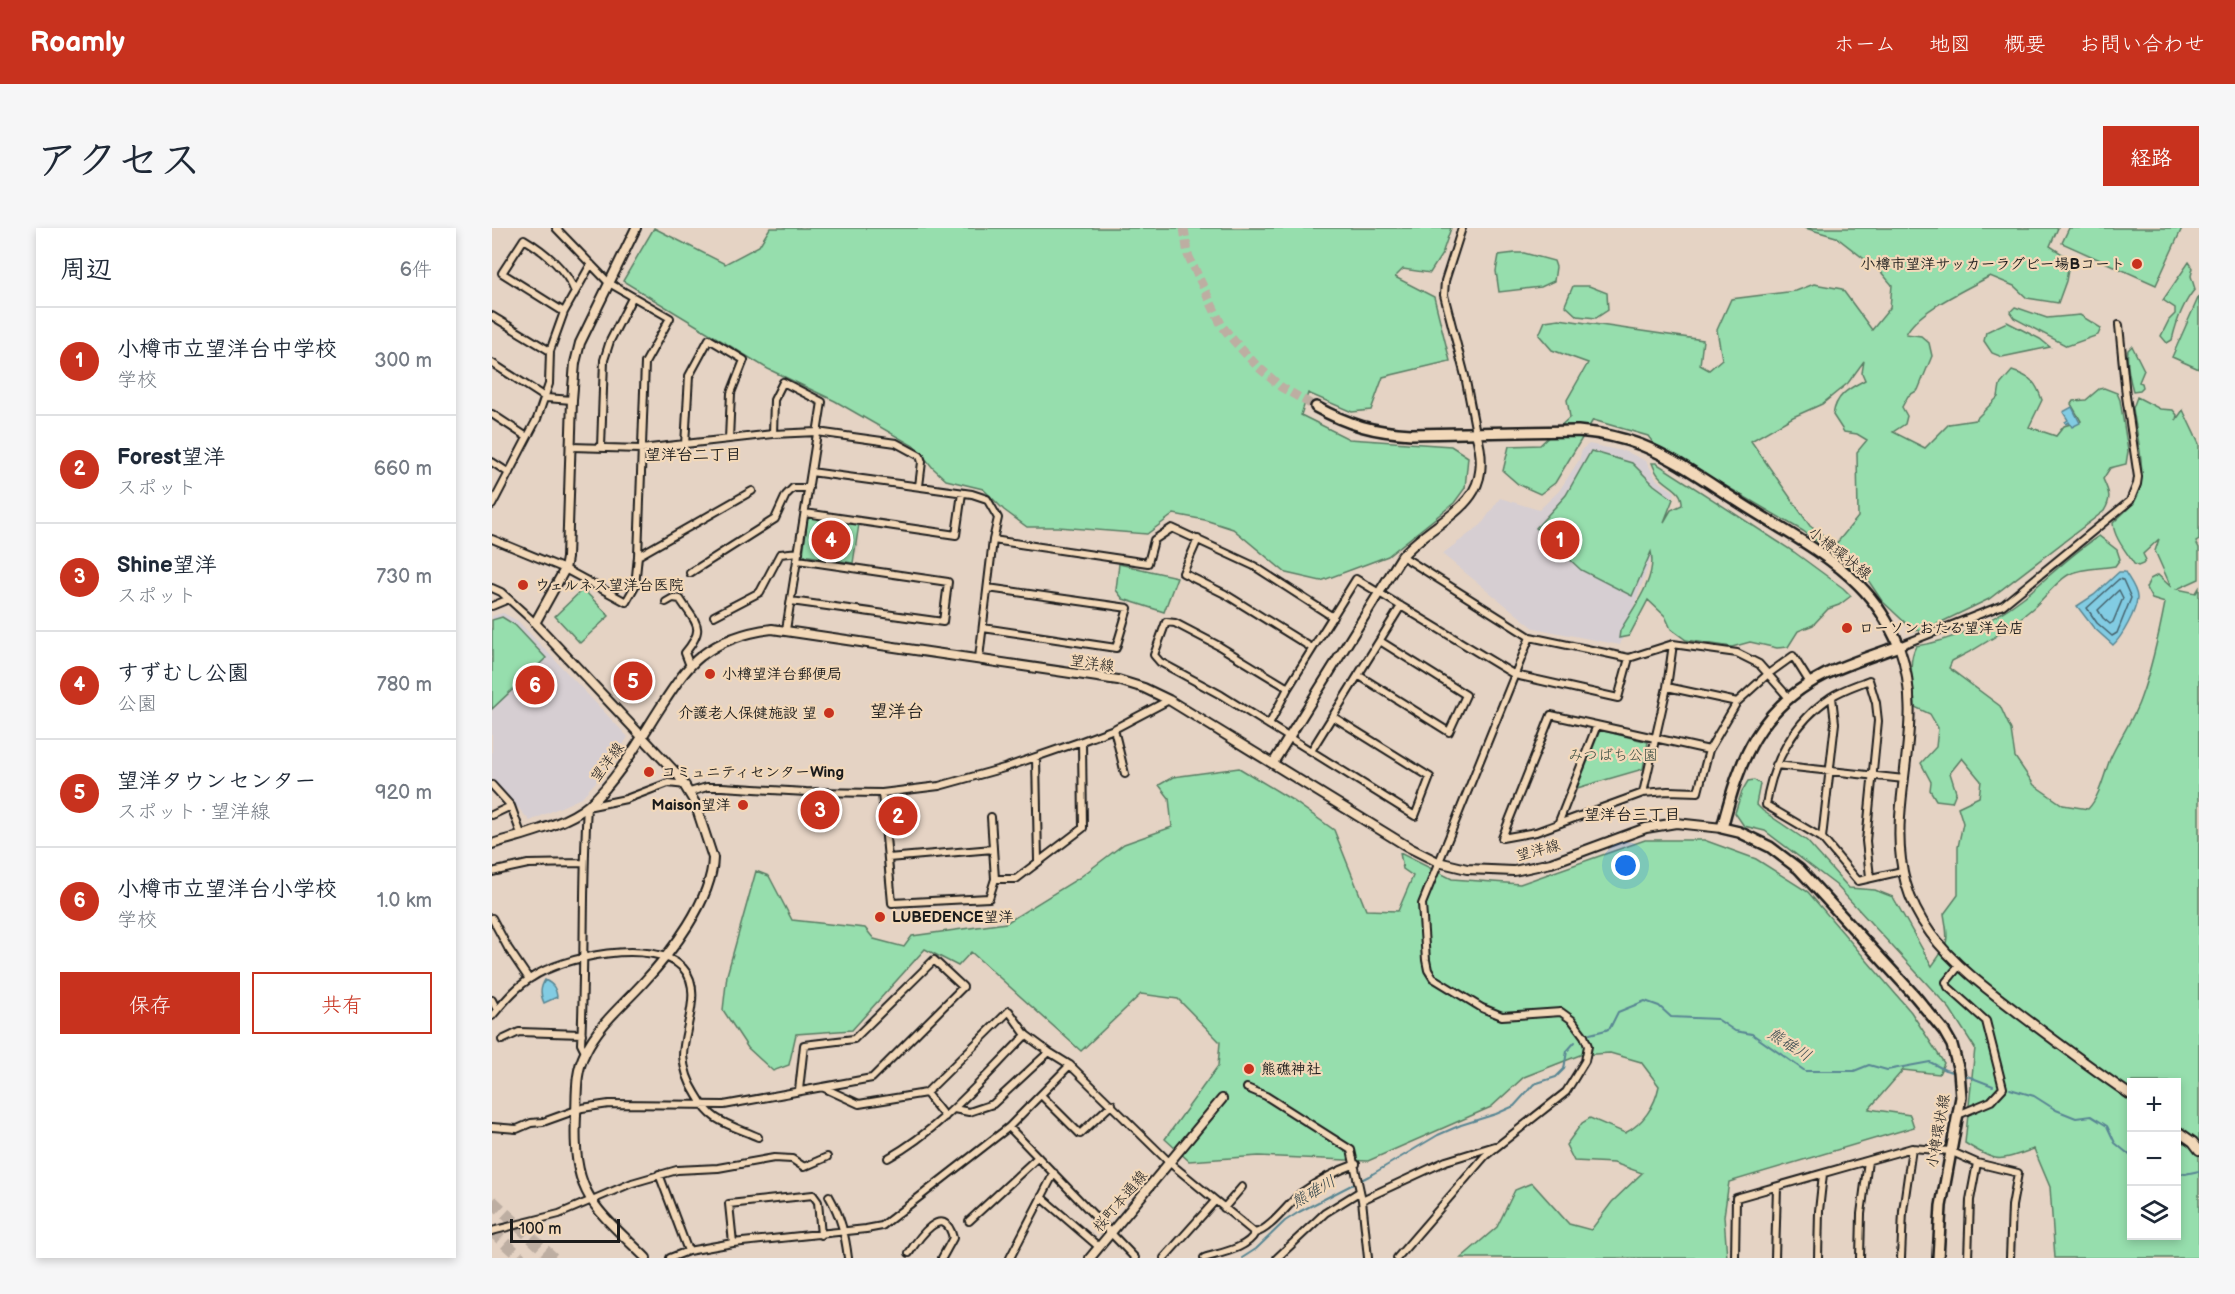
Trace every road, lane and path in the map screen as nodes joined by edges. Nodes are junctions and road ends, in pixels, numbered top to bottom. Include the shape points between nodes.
1 (556, 228) edge
2 (636, 228) edge
3 (1462, 228) edge
4 (591, 264) junction
5 (609, 283) junction
6 (575, 292) junction
7 (632, 298) junction
8 (564, 312) junction
9 (492, 316) edge
10 (2119, 325) dead end
11 (550, 351) junction
12 (492, 363) edge
13 (546, 398) junction
14 (572, 400) junction
15 (1316, 407) tunnel mouth
16 (492, 414) edge
17 (817, 432) junction
18 (1476, 433) junction
19 (773, 434) junction
20 (527, 437) junction
21 (729, 439) junction
22 (685, 445) junction
23 (571, 447) junction
24 (601, 447) junction
25 (641, 449) junction
26 (492, 462) edge
27 (811, 471) junction
28 (509, 473) junction
29 (920, 486) junction
30 (809, 488) junction
31 (752, 491) dead end
32 (962, 494) junction
33 (492, 505) edge
34 (805, 513) junction
35 (492, 539) edge
36 (1198, 539) junction
37 (993, 540) junction
38 (799, 552) junction
39 (638, 556) junction
40 (1402, 556) junction
41 (798, 560) junction
42 (565, 569) junction
43 (690, 573) dead end
44 (492, 588) edge
45 (988, 588) junction
46 (1379, 592) junction
47 (509, 599) junction
48 (791, 601) junction
49 (666, 602) dead end
50 (492, 606) edge
51 (1401, 606) junction
52 (714, 616) dead end
53 (1333, 617) junction
54 (535, 623) junction
55 (983, 628) junction
56 (786, 630) junction
57 (1530, 637) junction
58 (1380, 641) junction
59 (1673, 644) junction
60 (1899, 646) junction
61 (1312, 648) junction
62 (979, 658) junction
63 (1629, 658) junction
64 (690, 666) junction
65 (1768, 674) junction
66 (1358, 675) junction
67 (1515, 675) junction
68 (1810, 683) junction
69 (1667, 687) junction
70 (1287, 688) junction
71 (1832, 697) junction
72 (1789, 698) junction
73 (1169, 700) junction
74 (1737, 702) junction
75 (1332, 716) junction
76 (1269, 725) junction
77 (1597, 725) junction
78 (1114, 729) junction
79 (641, 736) junction
80 (1290, 738) junction
81 (1654, 738) junction
82 (1082, 741) junction
83 (1708, 750) junction
84 (1311, 751) junction
85 (1036, 758) junction
86 (1273, 763) junction
87 (1776, 765) junction
88 (1830, 771) junction
89 (1125, 774) dead end
90 (1872, 776) junction
91 (1904, 779) junction
92 (492, 785) edge
93 (688, 788) junction
94 (882, 793) junction
95 (1642, 793) junction
96 (511, 807) junction
97 (587, 807) junction
98 (492, 815) edge
99 (992, 817) dead end
100 (1558, 824) junction
101 (1722, 828) junction
102 (521, 834) junction
103 (1821, 838) junction
104 (492, 844) edge
105 (993, 849) junction
106 (888, 858) junction
107 (1038, 861) junction
108 (1438, 862) junction
109 (584, 863) junction
110 (1902, 871) junction
111 (492, 872) edge
112 (1870, 877) junction
113 (995, 879) junction
114 (492, 918) edge
115 (584, 957) junction
116 (666, 958) junction
117 (1959, 966) junction
118 (529, 979) junction
119 (492, 1000) edge
120 (495, 1013) edge
121 (582, 1034) junction
122 (1026, 1035) junction
123 (502, 1040) dead end
124 (585, 1052) junction
125 (1049, 1052) junction
126 (1070, 1065) junction
127 (821, 1087) junction
128 (1247, 1088) dead end
129 (799, 1090) junction
130 (2127, 1092) edge
131 (926, 1094) junction
132 (1041, 1095) junction
133 (1222, 1099) dead end
134 (1112, 1104) junction
135 (703, 1106) junction
136 (954, 1109) junction
137 (576, 1110) junction
138 (1958, 1115) junction
139 (945, 1117) junction
140 (492, 1127) edge
141 (1009, 1127) junction
142 (2179, 1132) edge
143 (758, 1137) dead end
144 (1496, 1146) junction
145 (1912, 1148) junction
146 (2199, 1150) edge
147 (1950, 1151) junction
148 (827, 1156) dead end
149 (1038, 1156) junction
150 (888, 1158) dead end
151 (1868, 1161) junction
152 (1170, 1162) junction
153 (1977, 1163) junction
154 (1356, 1164) junction
155 (1054, 1173) junction
156 (659, 1174) junction
157 (1822, 1174) junction
158 (1242, 1187) dead end
159 (1777, 1187) junction
160 (1359, 1189) junction
161 (829, 1196) dead end
162 (1041, 1197) junction
163 (1362, 1200) junction
164 (592, 1201) junction
165 (1215, 1201) junction
166 (1224, 1208) junction
167 (969, 1221) dead end
168 (492, 1231) edge
169 (845, 1232) junction
170 (1111, 1232) junction
171 (1255, 1233) junction
172 (821, 1235) junction
173 (733, 1243) junction
174 (1099, 1246) junction
175 (688, 1251) junction
176 (909, 1253) dead end
177 (646, 1258) edge
178 (670, 1258) edge
179 (848, 1258) edge
180 (942, 1258) edge
181 (1010, 1258) edge
182 (1090, 1258) edge
183 (1135, 1258) edge
184 (1164, 1258) edge
185 (1203, 1258) edge
186 (1277, 1258) edge
187 (1368, 1258) edge
188 (1397, 1258) edge
189 (1735, 1258) edge
190 (1775, 1258) edge
191 (1818, 1258) edge
192 (1860, 1258) edge
193 (1901, 1258) edge
194 (1938, 1258) edge
195 (1968, 1258) edge
196 (2010, 1258) edge

1 - 4 street
2 - 5 street
3 - 18 street via 1444,295
4 - 5 street
4 - 6 street
5 - 7 street
5 - 14 street via 580,343
6 - 8 street
6 - 8 street via 565,274 524,239 502,273
7 - 24 street via 604,360
7 - 25 street via 670,318 645,363
8 - 11 street
9 - 11 street
10 - 60 street via 2138,477 2130,501 2003,605
11 - 13 street
12 - 13 street
13 - 14 street
13 - 20 street
14 - 23 street
15 - 18 main road, 小樽環状線 via 1376,432
16 - 20 street
17 - 19 street
17 - 19 street via 822,402 783,382 774,400
17 - 27 street
17 - 29 street via 896,443 920,456
18 - 40 street via 1481,464 1476,489 1461,508 1415,541
18 - 60 main road, 小樽環状線 via 1578,430 1640,444 1668,458 1810,546 1848,575 1883,614
19 - 21 street
20 - 28 street
21 - 22 street
21 - 22 street via 731,393 744,360 709,339 689,376
22 - 25 street
23 - 24 street
23 - 42 street
24 - 25 street
25 - 39 street
26 - 28 street
27 - 29 street
27 - 30 street
28 - 33 street
29 - 32 street
30 - 34 street
30 - 43 street via 793,488 775,519
31 - 39 street
32 - 34 street via 957,535
32 - 37 street via 987,500 999,518
34 - 38 street
35 - 42 street
36 - 37 street via 1172,528 1154,540 1148,562
36 - 53 street via 1254,566
36 - 61 street via 1183,573
37 - 45 street
38 - 41 street
38 - 52 street via 780,554 760,592
39 - 42 street via 635,586 626,602
40 - 46 street
40 - 57 street
41 - 48 street
41 - 48 street via 948,582 943,622
42 - 54 street
44 - 47 street
45 - 55 street
45 - 55 street via 1128,608 1116,648
46 - 51 street
46 - 53 street via 1356,579
46 - 80 street
47 - 50 street
47 - 54 street
48 - 56 street
49 - 64 street via 680,599 697,626 698,634 685,653
51 - 58 street
51 - 67 street
53 - 61 street
54 - 79 street
55 - 62 street
56 - 62 street, 望洋線
56 - 64 street, 望洋線 via 737,636
57 - 63 street
57 - 67 street
58 - 66 street
58 - 66 street via 1466,695 1449,732
59 - 63 street
59 - 65 street via 1737,653 1759,663
59 - 69 street
60 - 68 main road
60 - 91 street via 1910,702
61 - 70 street
62 - 73 street, 望洋線 via 1118,680
63 - 67 street via 1618,698
64 - 79 street, 望洋線
65 - 68 street via 1793,656
65 - 72 street
65 - 74 street
66 - 75 street
67 - 108 street
68 - 72 main road
69 - 74 street
69 - 81 street
70 - 76 street
70 - 76 street via 1219,646 1166,622 1154,655 1160,662
71 - 87 street via 1812,711
71 - 88 street via 1835,723
71 - 90 street via 1869,680 1878,721
72 - 101 main road via 1766,722 1743,758
73 - 78 street
73 - 86 street, 望洋線
74 - 83 street
75 - 84 street
75 - 84 street via 1430,777 1414,816
76 - 80 street
77 - 81 street
77 - 100 street
77 - 100 street via 1551,715 1502,838
78 - 82 street
78 - 89 street
79 - 93 street
79 - 97 street, 望洋線 via 616,774
80 - 84 street
80 - 86 street
81 - 83 street
81 - 95 street
82 - 85 street
82 - 107 street via 1083,828
83 - 95 street via 1698,792
85 - 94 street via 939,786
85 - 107 street
86 - 108 street, 望洋線
87 - 88 street
87 - 103 street via 1766,805
88 - 90 street
88 - 103 street
90 - 91 street
90 - 112 street via 1866,841
91 - 110 street via 1899,834
92 - 96 street
93 - 94 street
93 - 97 street via 668,783 626,799
93 - 116 street via 713,867 697,908
94 - 106 street
95 - 100 street
96 - 98 street
96 - 102 street
97 - 102 street, 望洋線 via 556,823
97 - 109 street
99 - 105 street
101 - 108 street, 望洋線 via 1677,824 1646,828 1551,863 1514,871 1467,869
101 - 138 main road, 小樽環状線 via 1770,847 1799,869 1934,1018 1952,1045 1961,1084
102 - 104 street, 望洋線
103 - 112 street via 1858,880
105 - 106 street
105 - 113 street
106 - 113 street via 892,903 989,898
107 - 113 street via 1016,879
108 - 144 street via 1422,904 1426,960 1433,978 1502,1016 1561,1012 1572,1020 1588,1046 1585,1061 1566,1092
109 - 111 street via 528,864
109 - 115 street
110 - 112 street
110 - 117 street via 1909,896 1928,932
114 - 118 street
115 - 116 street via 622,952
115 - 118 street
115 - 121 street
116 - 124 street via 594,1036
116 - 135 street via 683,968 689,979 692,1010 684,1068
117 - 130 street
117 - 138 street via 1946,982 1986,1021 2003,1088 1991,1101
118 - 120 street
119 - 120 street
121 - 123 street via 519,1032
121 - 124 street
122 - 125 street
122 - 131 street via 1009,1011
122 - 136 street
124 - 137 street via 577,1077
125 - 126 street
125 - 136 street via 993,1104 969,1112
126 - 132 street
126 - 134 street
127 - 129 street
127 - 129 street via 872,1078 963,987 934,960 854,1039 804,1045
127 - 131 street via 859,1104
128 - 154 street via 1351,1150
129 - 135 street
131 - 139 street
132 - 134 street via 1080,1134
132 - 141 street
133 - 152 street, 桜町本通線
134 - 152 street
135 - 137 street via 609,1104
135 - 143 street via 716,1119
136 - 139 street
137 - 140 street via 517,1129
137 - 164 street via 576,1163
138 - 147 main road, 小樽環状線
139 - 150 street
141 - 149 street
141 - 169 street via 888,1222
142 - 146 street
144 - 163 street via 1446,1161
144 - 188 street
145 - 147 street
145 - 151 street
145 - 193 street
147 - 153 street
147 - 194 main road, 小樽環状線
148 - 156 street via 804,1167 792,1158 774,1158
149 - 155 street
149 - 167 street
151 - 157 street
151 - 192 street
152 - 165 street
152 - 170 street, 桜町本通線
153 - 195 street via 1970,1200
153 - 196 street via 2018,1173
154 - 160 street
154 - 171 street via 1334,1172 1303,1192 1264,1230
155 - 162 street
155 - 170 street
156 - 164 street
156 - 175 street
157 - 159 street
157 - 191 street
158 - 166 street
159 - 189 street via 1737,1198
159 - 190 street
160 - 163 street
160 - 186 street via 1325,1213
161 - 169 street
162 - 174 street
162 - 181 street
163 - 187 street
164 - 168 street
164 - 177 street
165 - 166 street
165 - 184 street
166 - 171 street
169 - 172 street
169 - 179 street
170 - 174 street, 桜町本通線
170 - 183 street
171 - 185 street via 1248,1242
172 - 173 street
172 - 173 street via 818,1202 813,1195 729,1204
173 - 175 street
174 - 182 street, 桜町本通線
175 - 178 street
176 - 180 street via 927,1227 945,1224 953,1238

